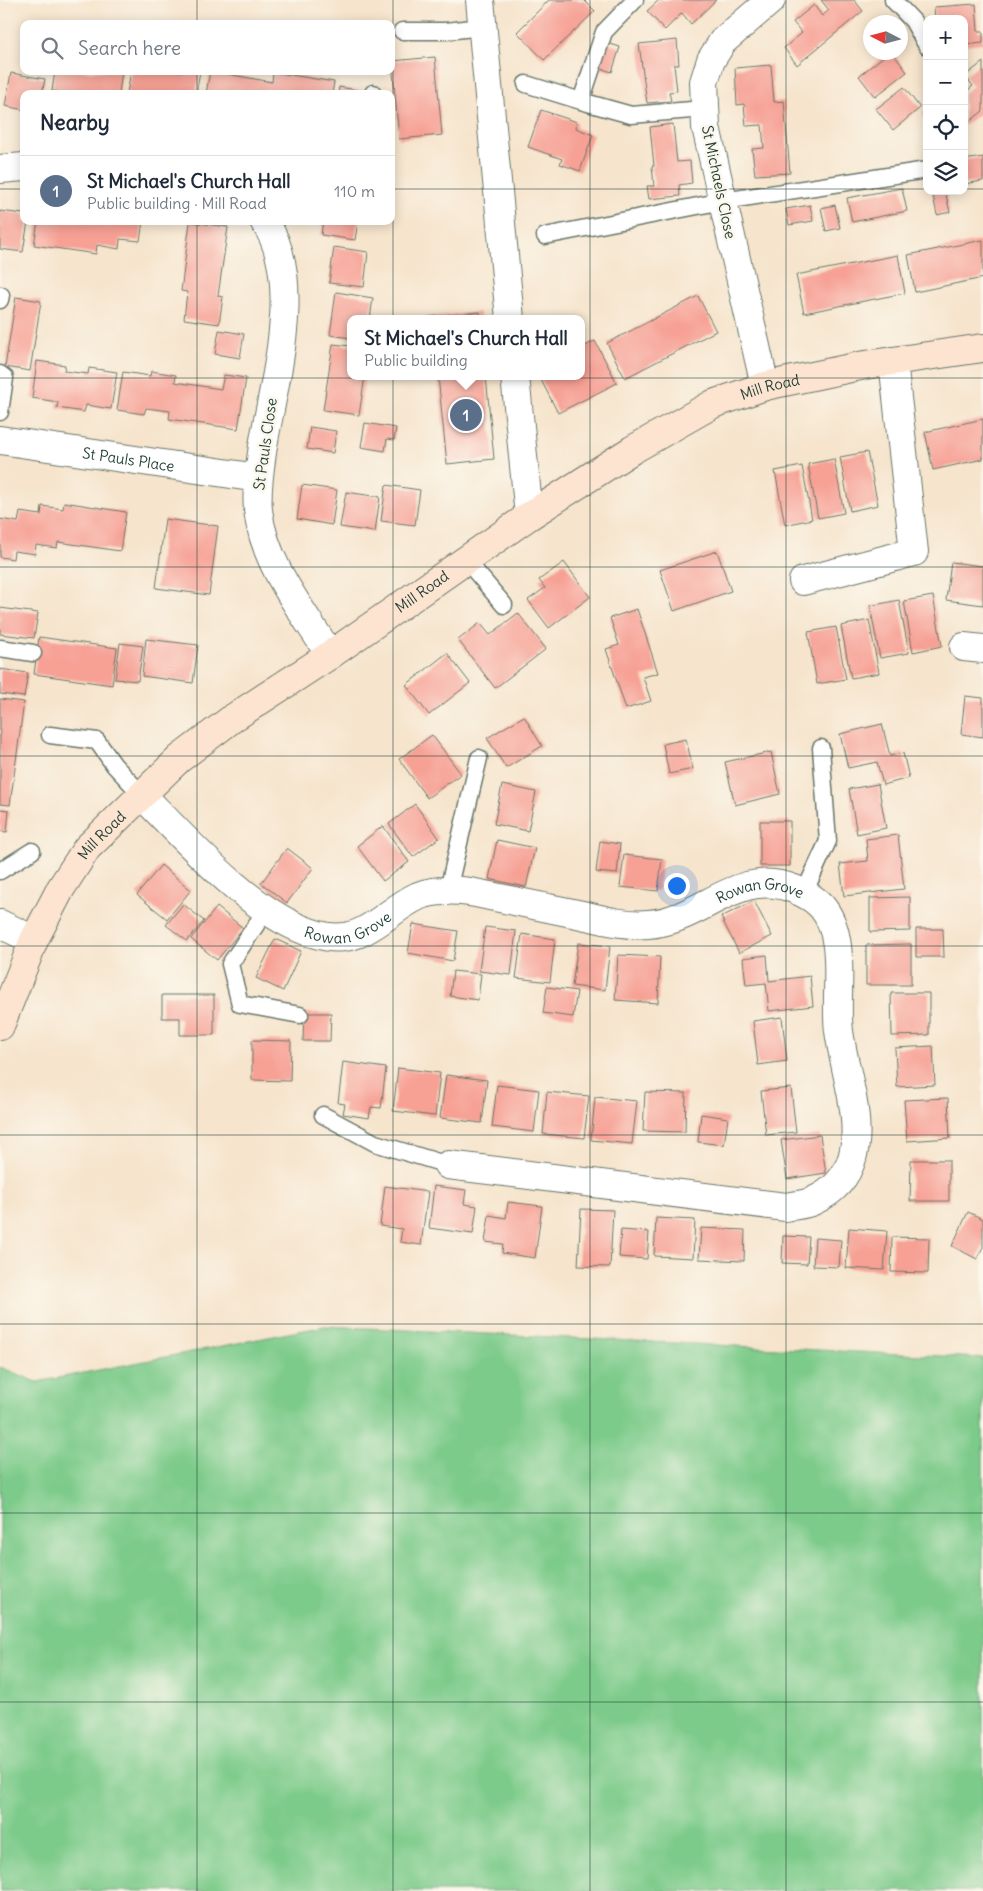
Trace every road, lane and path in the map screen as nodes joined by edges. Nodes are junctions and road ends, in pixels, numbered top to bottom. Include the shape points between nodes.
1 (480, 0) edge
2 (635, 0) edge
3 (893, 0) edge
4 (762, 3) edge
5 (482, 27) junction
6 (402, 31) dead end
7 (923, 39) edge
8 (526, 84) dead end
9 (581, 101) junction
10 (704, 109) junction
11 (20, 167) edge
12 (0, 169) edge
13 (923, 171) edge
14 (723, 202) junction
15 (267, 225) edge
16 (545, 236) dead end
17 (510, 315) edge
18 (983, 348) edge
19 (893, 361) junction
20 (0, 374) edge
21 (515, 380) edge
22 (765, 386) junction
23 (0, 412) edge
24 (0, 440) edge
25 (258, 478) junction
26 (529, 516) junction
27 (466, 560) junction
28 (803, 581) dead end
29 (504, 605) dead end
30 (0, 648) edge
31 (33, 653) dead end
32 (330, 654) junction
33 (50, 735) dead end
34 (821, 748) dead end
35 (479, 758) dead end
36 (142, 795) junction
37 (32, 852) dead end
38 (0, 871) edge
39 (448, 890) junction
40 (804, 893) junction
41 (266, 910) junction
42 (0, 924) edge
43 (34, 940) junction
44 (300, 1015) dead end
45 (0, 1026) edge
46 (323, 1115) dead end
47 (448, 1166) joint

1 - 5 street
2 - 9 lane via 604,32
3 - 7 lane via 913,21
4 - 10 street, St Michaels Close via 723,41 711,60 704,82
5 - 6 lane
5 - 17 street
8 - 9 lane
9 - 10 lane via 631,115
10 - 14 street, St Michaels Close
11 - 12 street
13 - 14 lane
14 - 16 lane
14 - 22 street, St Michaels Close
15 - 25 street, St Pauls Close via 273,234 284,277 285,315
18 - 19 street, Mill Road
19 - 22 street, Mill Road
19 - 28 street via 914,552
20 - 23 lane via 5,378
21 - 26 street
22 - 26 street, Mill Road via 713,404 632,450
24 - 25 street, St Pauls Place
25 - 32 street, St Pauls Close via 258,510 267,548 283,581
26 - 27 street, Mill Road
27 - 29 lane
27 - 32 street, Mill Road
30 - 31 lane
32 - 36 street, Mill Road via 225,724 179,759
33 - 36 lane via 97,741 114,766
34 - 40 lane via 828,841
35 - 39 lane
36 - 41 street, Rowan Grove via 200,854
36 - 43 street, Mill Road via 87,848 61,888
37 - 38 lane
39 - 40 street, Rowan Grove via 620,923 649,924 676,919 737,888 759,882 779,883
39 - 41 street, Rowan Grove via 421,895 360,934 340,938 319,936 297,928
40 - 47 street, Rowan Grove via 822,907 833,927 838,954 836,994 839,1032 856,1118 857,1144 850,1166 836,1185 812,1202 786,1207
41 - 44 lane via 230,964 240,1004
42 - 43 street
43 - 45 street, Mill Road
46 - 47 lane via 375,1143

